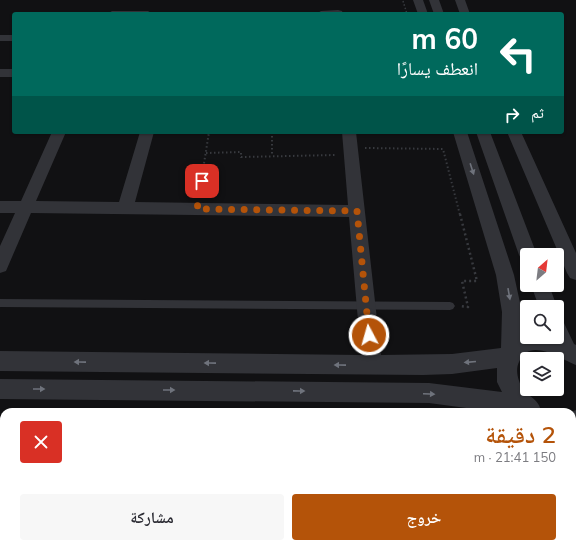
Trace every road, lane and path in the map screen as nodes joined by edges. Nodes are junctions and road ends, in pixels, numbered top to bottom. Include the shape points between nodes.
1 (118, 0) edge
2 (337, 0) edge
3 (418, 0) edge
4 (434, 0) edge
5 (460, 0) edge
6 (403, 1) edge
7 (113, 12) edge
8 (338, 12) edge
9 (406, 12) edge
10 (422, 12) edge
11 (438, 12) edge
12 (464, 12) edge
13 (0, 38) edge
14 (12, 38) edge
15 (0, 73) edge
16 (12, 73) edge
17 (58, 134) edge
18 (146, 134) edge
19 (209, 134) edge
20 (272, 134) edge
21 (461, 134) edge
22 (484, 134) edge
23 (515, 134) edge
24 (350, 145) edge
25 (206, 153) junction
26 (272, 156) junction
27 (0, 207) edge
28 (26, 208) junction
29 (125, 208) junction
30 (197, 209) junction
31 (357, 211) junction
32 (525, 248) edge
33 (0, 266) edge
34 (576, 273) edge
35 (0, 303) edge
36 (366, 306) junction
37 (450, 306) joint
38 (564, 341) edge
39 (571, 353) edge
40 (510, 355) junction
41 (0, 361) edge
42 (372, 365) junction
43 (0, 388) edge
44 (523, 408) edge
45 (529, 408) edge

1 - 7 street
2 - 8 street
3 - 10 street
4 - 11 street
5 - 12 street
6 - 9 path
13 - 14 street
15 - 16 street
17 - 28 street
18 - 29 street
19 - 25 path
20 - 26 path
21 -> 40 street via 505,275 512,312
22 - 32 street
23 - 34 street
24 - 26 path
24 - 31 street
24 - 37 path via 443,149 477,281 462,281 468,306
25 - 26 path via 241,152 240,157
25 - 30 path
27 - 28 street
28 - 29 street
28 - 33 street
29 - 30 street
30 - 31 street
31 - 36 street
35 - 36 lane
36 - 37 lane
36 - 42 street
38 - 39 street
39 - 40 street via 554,343 535,341 519,346
40 -> 42 street via 452,364
40 - 45 street via 507,369 509,382 516,396
42 -> 41 street
43 -> 44 street via 429,393 494,401

